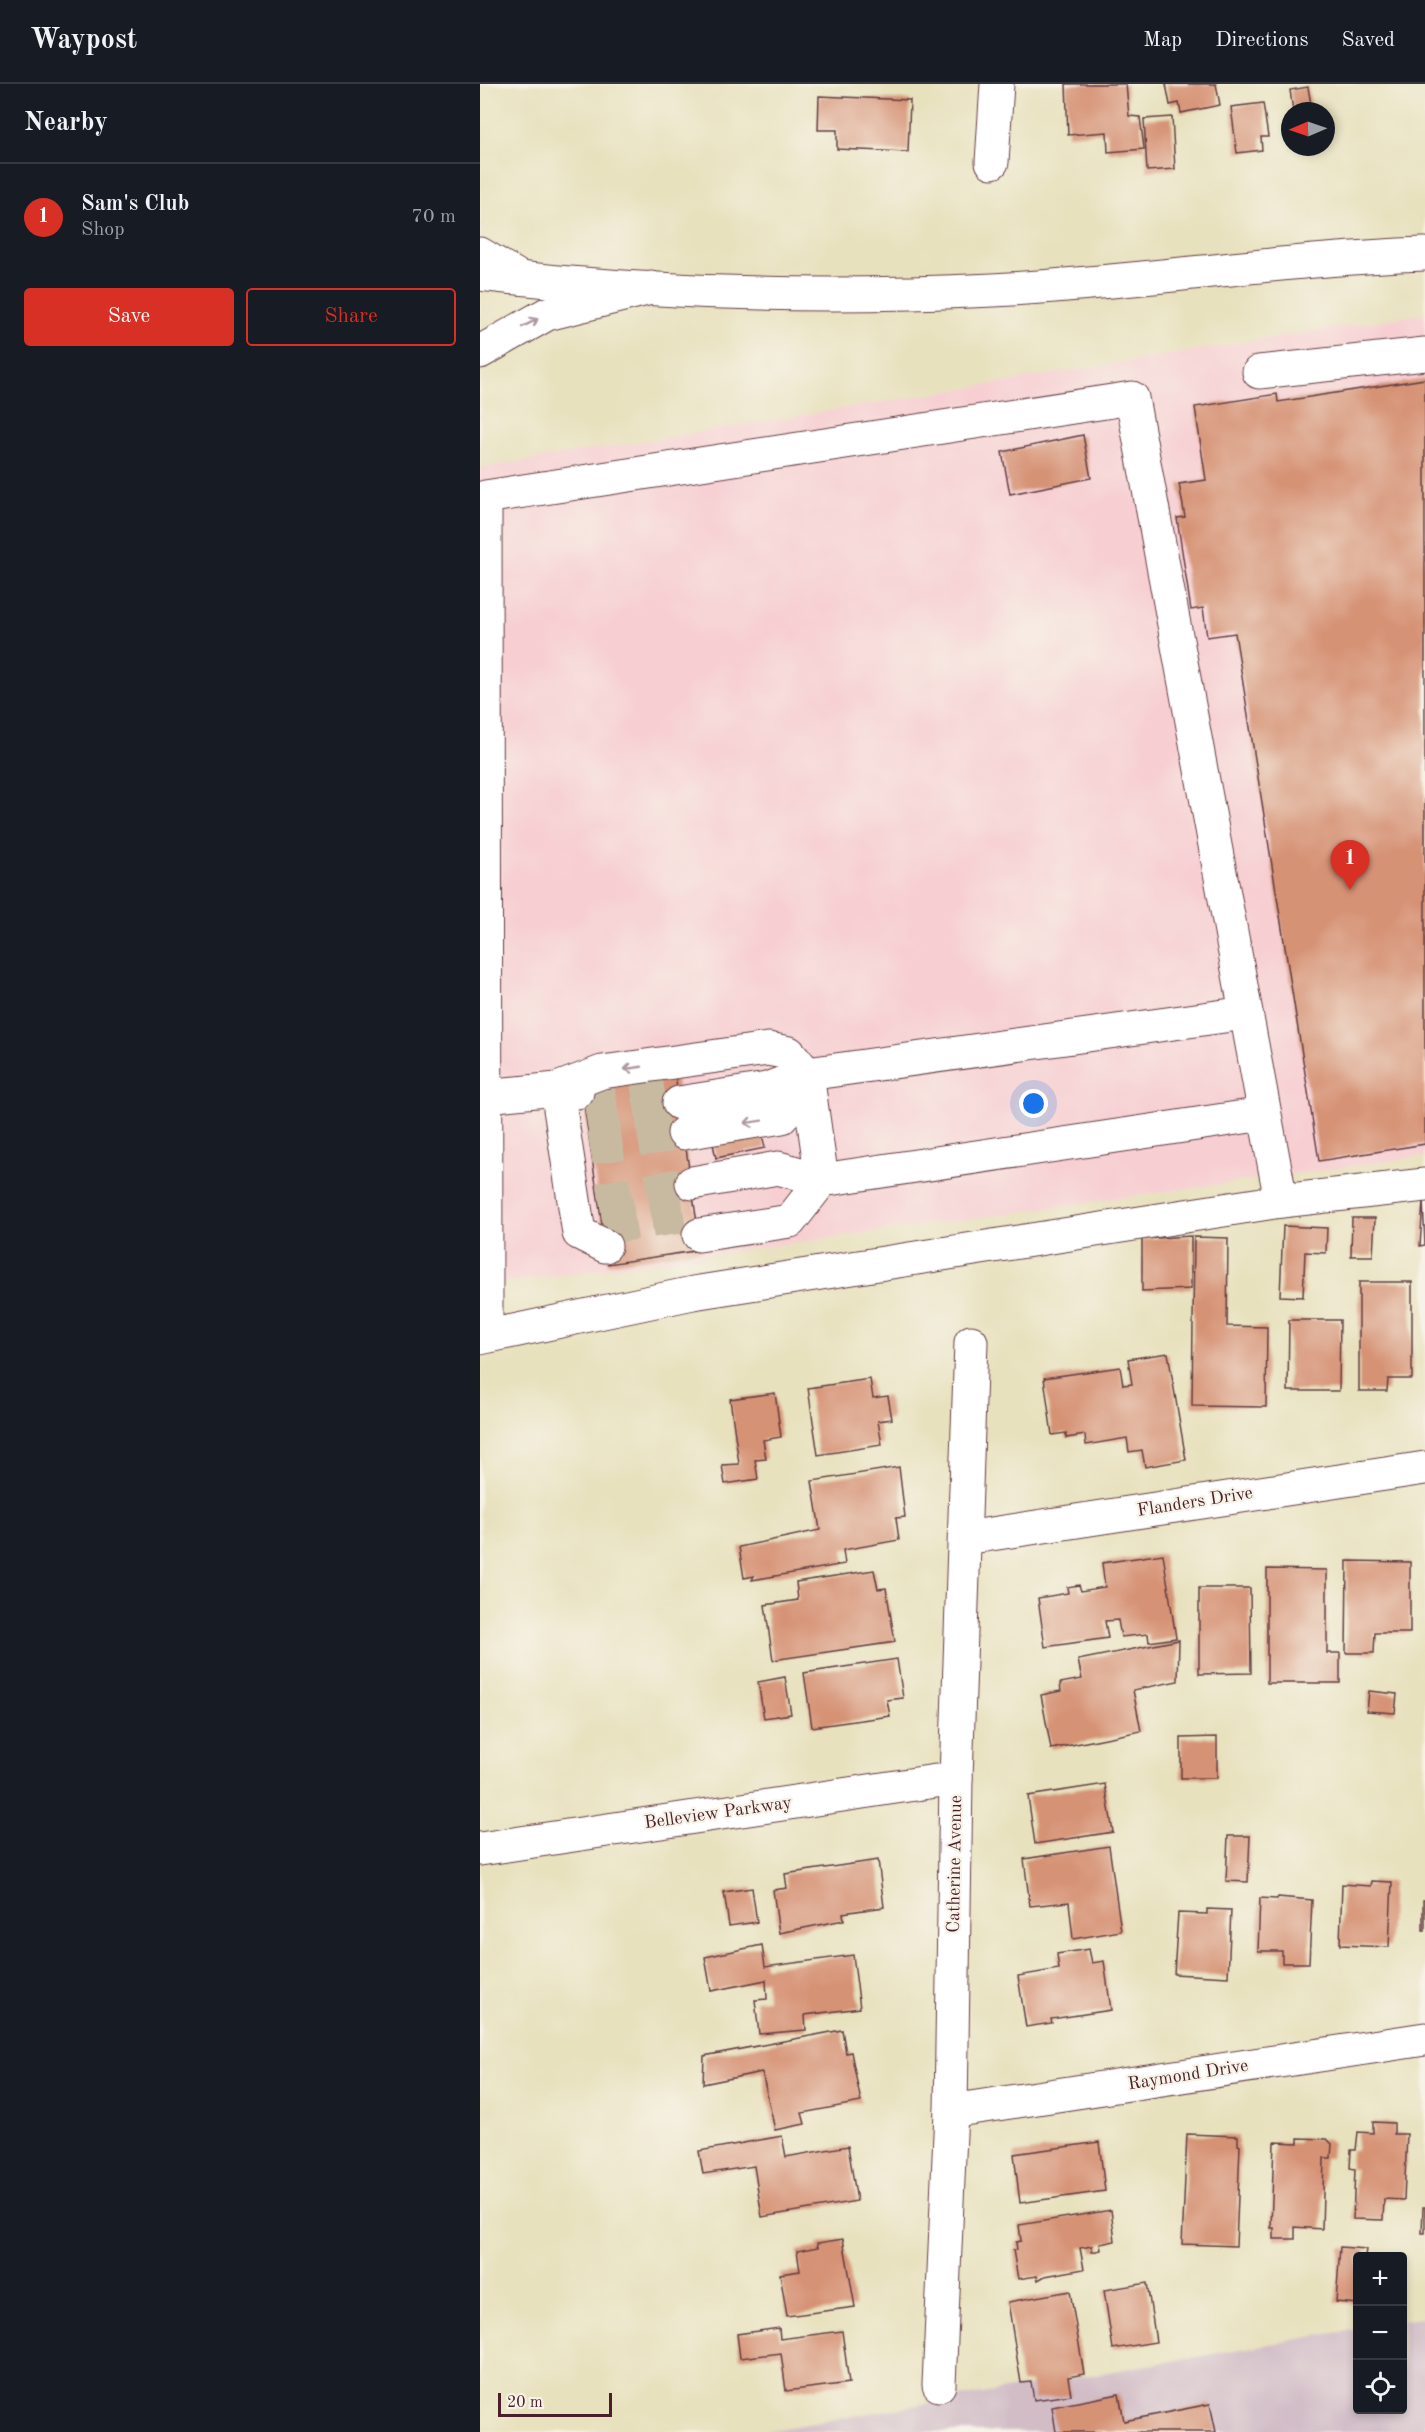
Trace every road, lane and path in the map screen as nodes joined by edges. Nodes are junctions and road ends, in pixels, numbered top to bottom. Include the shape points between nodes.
1 (997, 84) edge
2 (992, 162) dead end
3 (480, 254) edge
4 (1425, 254) edge
5 (480, 274) edge
6 (520, 278) junction
7 (651, 288) junction
8 (480, 352) edge
9 (1425, 354) edge
10 (1259, 372) dead end
11 (483, 692) edge
12 (1246, 1013) junction
13 (807, 1074) junction
14 (486, 1096) junction
15 (1264, 1114) junction
16 (573, 1116) junction
17 (822, 1180) junction
18 (692, 1183) tunnel mouth
19 (1425, 1185) edge
20 (1281, 1201) junction
21 (595, 1220) dead end
22 (698, 1225) tunnel mouth
23 (483, 1337) edge
24 (971, 1342) dead end
25 (1425, 1467) edge
26 (965, 1538) junction
27 (956, 1778) junction
28 (480, 1849) edge
29 (1425, 2039) edge
30 (951, 2111) junction
31 (939, 2385) dead end

1 - 2 main road
3 - 6 main road
4 - 7 main road via 995,290 824,295
5 - 6 main road
6 - 7 main road
8 -> 7 main road via 547,314
9 - 10 main road
11 - 12 main road via 485,497 1132,398
11 - 14 main road
12 - 13 main road
12 - 15 main road
13 -> 13 main road via 782,1118 680,1105 761,1068
13 -> 16 main road via 789,1053 768,1048 602,1072
13 - 17 main road
14 - 16 main road
14 - 23 main road
15 - 17 main road
15 - 20 main road
16 - 21 main road via 570,1173
17 - 18 main road via 778,1168
17 - 22 main road via 787,1200
19 - 20 main road
20 - 23 main road via 693,1293
24 - 26 main road, Catherine Avenue
25 - 26 main road, Flanders Drive
26 - 27 main road, Catherine Avenue
27 - 28 main road, Belleview Parkway
27 - 30 main road, Catherine Avenue
29 - 30 main road, Raymond Drive
30 - 31 main road, Catherine Avenue

